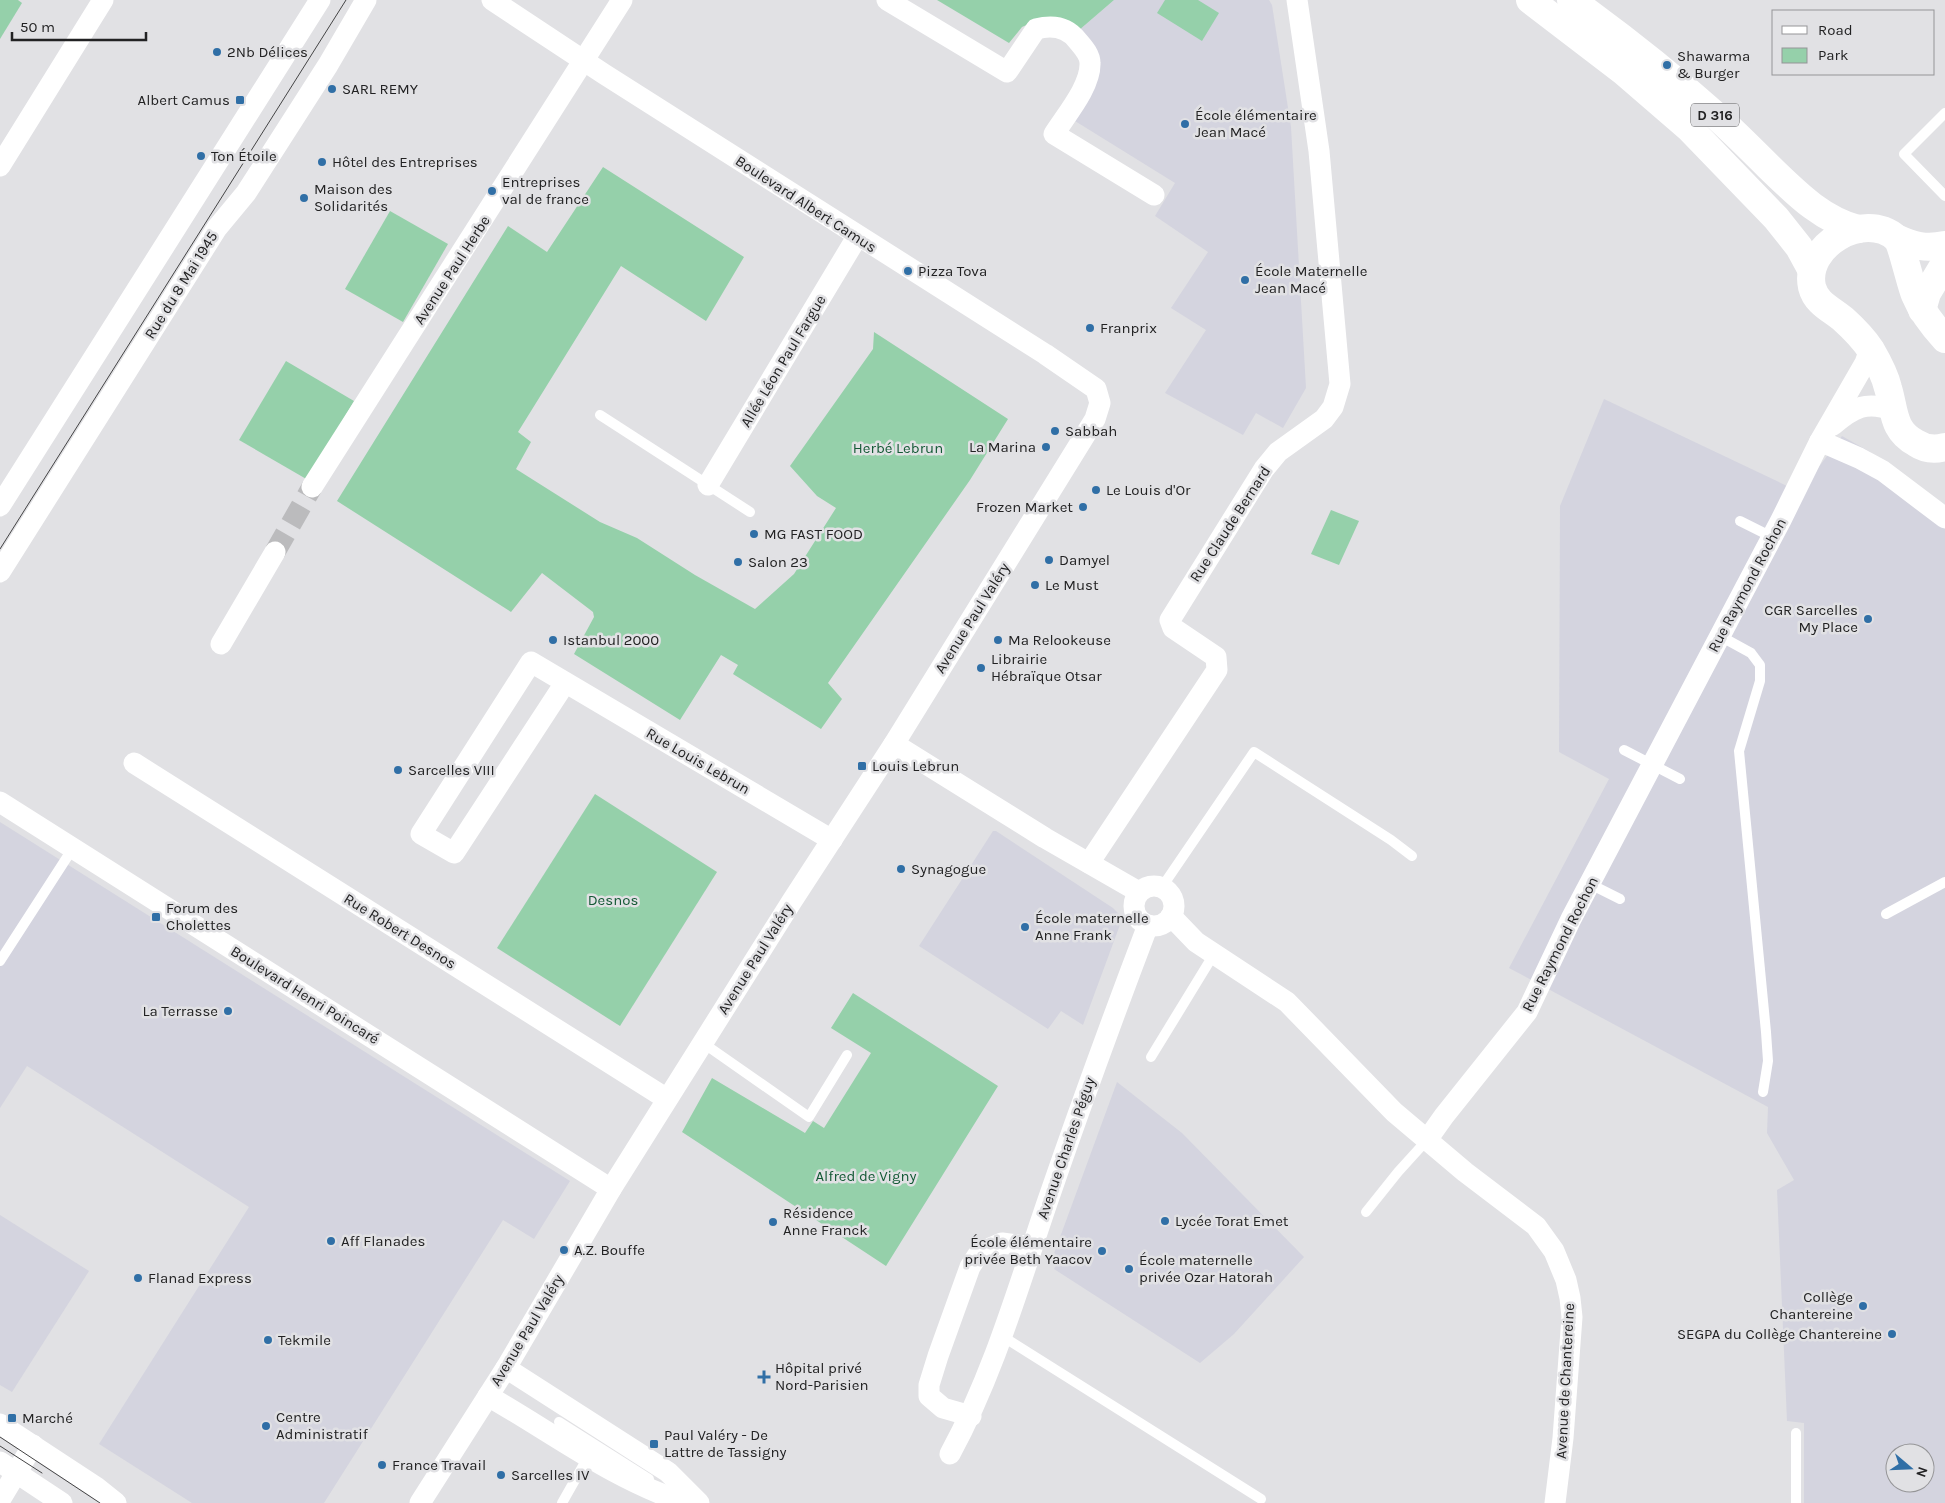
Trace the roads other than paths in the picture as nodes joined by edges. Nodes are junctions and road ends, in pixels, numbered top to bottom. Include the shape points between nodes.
1 (103, 0) edge
2 (320, 0) edge
3 (366, 0) edge
4 (492, 0) edge
5 (622, 0) edge
6 (887, 0) edge
7 (1297, 0) edge
8 (1530, 0) edge
9 (1572, 0) edge
10 (584, 62) junction
11 (1945, 114) edge
12 (0, 166) edge
13 (1154, 195) dead end
14 (1945, 196) edge
15 (1858, 229) junction
16 (858, 237) junction
17 (1896, 238) junction
18 (1945, 246) edge
19 (1945, 263) edge
20 (1811, 269) junction
21 (1922, 310) junction
22 (1945, 339) edge
23 (1870, 349) junction
24 (1893, 410) junction
25 (600, 415) dead end
26 (1095, 419) joint
27 (1824, 436) junction
28 (1940, 452) edge
29 (708, 485) junction
30 (312, 487) tunnel mouth
31 (0, 506) edge
32 (750, 512) dead end
33 (1945, 518) edge
34 (1740, 521) dead end
35 (1772, 537) junction
36 (275, 552) tunnel mouth
37 (0, 572) edge
38 (1720, 636) junction
39 (221, 644) dead end
40 (565, 683) junction
41 (894, 744) junction
42 (1624, 750) dead end
43 (134, 762) dead end
44 (1652, 765) junction
45 (1680, 779) dead end
46 (0, 802) edge
47 (832, 840) junction
48 (73, 848) junction
49 (1412, 856) dead end
50 (1089, 863) junction
51 (1945, 882) edge
52 (1590, 884) junction
53 (1162, 888) junction
54 (1140, 892) junction
55 (1620, 899) dead end
56 (1886, 914) dead end
57 (1171, 916) junction
58 (1148, 925) junction
59 (1214, 954) junction
60 (0, 961) edge
61 (703, 1043) junction
62 (847, 1055) dead end
63 (1152, 1057) dead end
64 (1763, 1092) dead end
65 (667, 1099) junction
66 (1428, 1140) junction
67 (611, 1189) junction
68 (1366, 1212) dead end
69 (1032, 1247) junction
70 (1002, 1336) junction
71 (506, 1368) junction
72 (488, 1396) junction
73 (970, 1416) junction
74 (559, 1422) dead end
75 (0, 1424) edge
76 (1796, 1432) dead end
77 (33, 1445) junction
78 (950, 1454) dead end
79 (588, 1457) junction
80 (9, 1467) edge
81 (1261, 1499) dead end
82 (0, 1500) edge
83 (62, 1503) edge
84 (116, 1503) edge
85 (420, 1503) edge
86 (562, 1503) edge
87 (686, 1503) edge
88 (693, 1503) edge
89 (699, 1503) edge
90 (1556, 1503) edge
91 (1796, 1503) edge

1 - 12 street
2 - 31 street
3 - 37 street, Rue du 8 Mai 1945 via 246,194 217,228
4 - 10 street, Boulevard Albert Camus
5 - 10 street, Avenue Paul Herbe
6 - 13 street via 1007,72 1036,29 1050,26 1073,34 1090,61 1088,81 1054,134
7 - 50 street, Rue Claude Bernard via 1319,151 1335,318 1338,397 1324,419 1278,452 1264,470 1170,620 1173,628 1216,657 1217,670
8 - 20 main road, D 316 via 1624,72 1690,129 1776,218 1799,247
9 - 15 main road, D 316 via 1662,69 1821,213
10 - 16 street, Boulevard Albert Camus
10 - 30 street, Avenue Paul Herbe
11 - 14 lane via 1904,154
15 - 17 main road via 1876,230
15 - 20 main road via 1828,244
16 - 26 street, Boulevard Albert Camus via 1096,389 1100,403
16 - 29 street, Allée Léon Paul Fargue
17 - 18 main road via 1916,246
17 - 21 main road
19 - 21 main road via 1930,286
20 - 23 main road via 1812,286 1818,300 1850,325
21 - 22 main road
23 - 24 main road via 1888,387
23 - 27 street, Rue Raymond Rochon
24 - 27 street, Rue Raymond Rochon via 1874,405 1856,409
24 - 28 main road via 1902,433 1914,442
25 - 29 lane
26 - 41 street, Avenue Paul Valéry
27 - 33 street via 1883,470
27 - 35 street, Rue Raymond Rochon
29 - 32 lane
34 - 35 lane
35 - 38 street, Rue Raymond Rochon
36 - 39 street
38 - 44 street, Rue Raymond Rochon
38 - 64 lane via 1752,653 1760,664 1760,681 1739,751 1766,1032 1768,1061
40 - 40 street, Rue Louis Lebrun via 530,662 421,834 454,852
40 - 47 street, Rue Louis Lebrun
41 - 47 street, Avenue Paul Valéry
41 - 50 street
42 - 44 lane
43 - 65 street, Rue Robert Desnos
44 - 45 lane
44 - 52 street, Rue Raymond Rochon
46 - 48 street, Boulevard Henri Poincaré
47 - 61 street, Avenue Paul Valéry
48 - 60 lane
48 - 67 street, Boulevard Henri Poincaré
49 - 53 lane via 1254,752
50 - 54 street
51 - 56 lane
52 - 55 lane
52 - 66 street, Rue Raymond Rochon via 1526,1012
53 - 54 street via 1150,886
53 - 57 street via 1168,891 1174,903
54 - 58 street via 1134,911
57 - 58 street via 1161,925
57 - 59 street via 1196,942
58 - 69 street, Avenue Charles Péguy via 1088,1083
59 - 63 lane
59 - 66 street via 1287,1002 1394,1112
61 - 62 lane via 809,1117
61 - 65 street, Avenue Paul Valéry
65 - 67 street, Avenue Paul Valéry
66 - 68 lane
66 - 90 street, Avenue de Chantereine via 1536,1226 1554,1251 1566,1280 1572,1317
67 - 71 street, Avenue Paul Valéry
69 - 70 street, Avenue Charles Péguy
69 - 73 street via 1002,1243 979,1254 970,1267 929,1384 929,1396 943,1408
70 - 73 street, Avenue Charles Péguy
70 - 81 lane
71 - 72 street, Avenue Paul Valéry
71 - 89 street via 668,1472
72 - 79 street
72 - 85 street, Avenue Paul Valéry
73 - 78 street, Avenue Charles Péguy
74 - 88 lane
75 - 77 street
76 - 91 lane
77 - 80 street
77 - 84 street
79 - 86 lane
79 - 87 street via 655,1493
80 - 82 street
80 - 83 street

